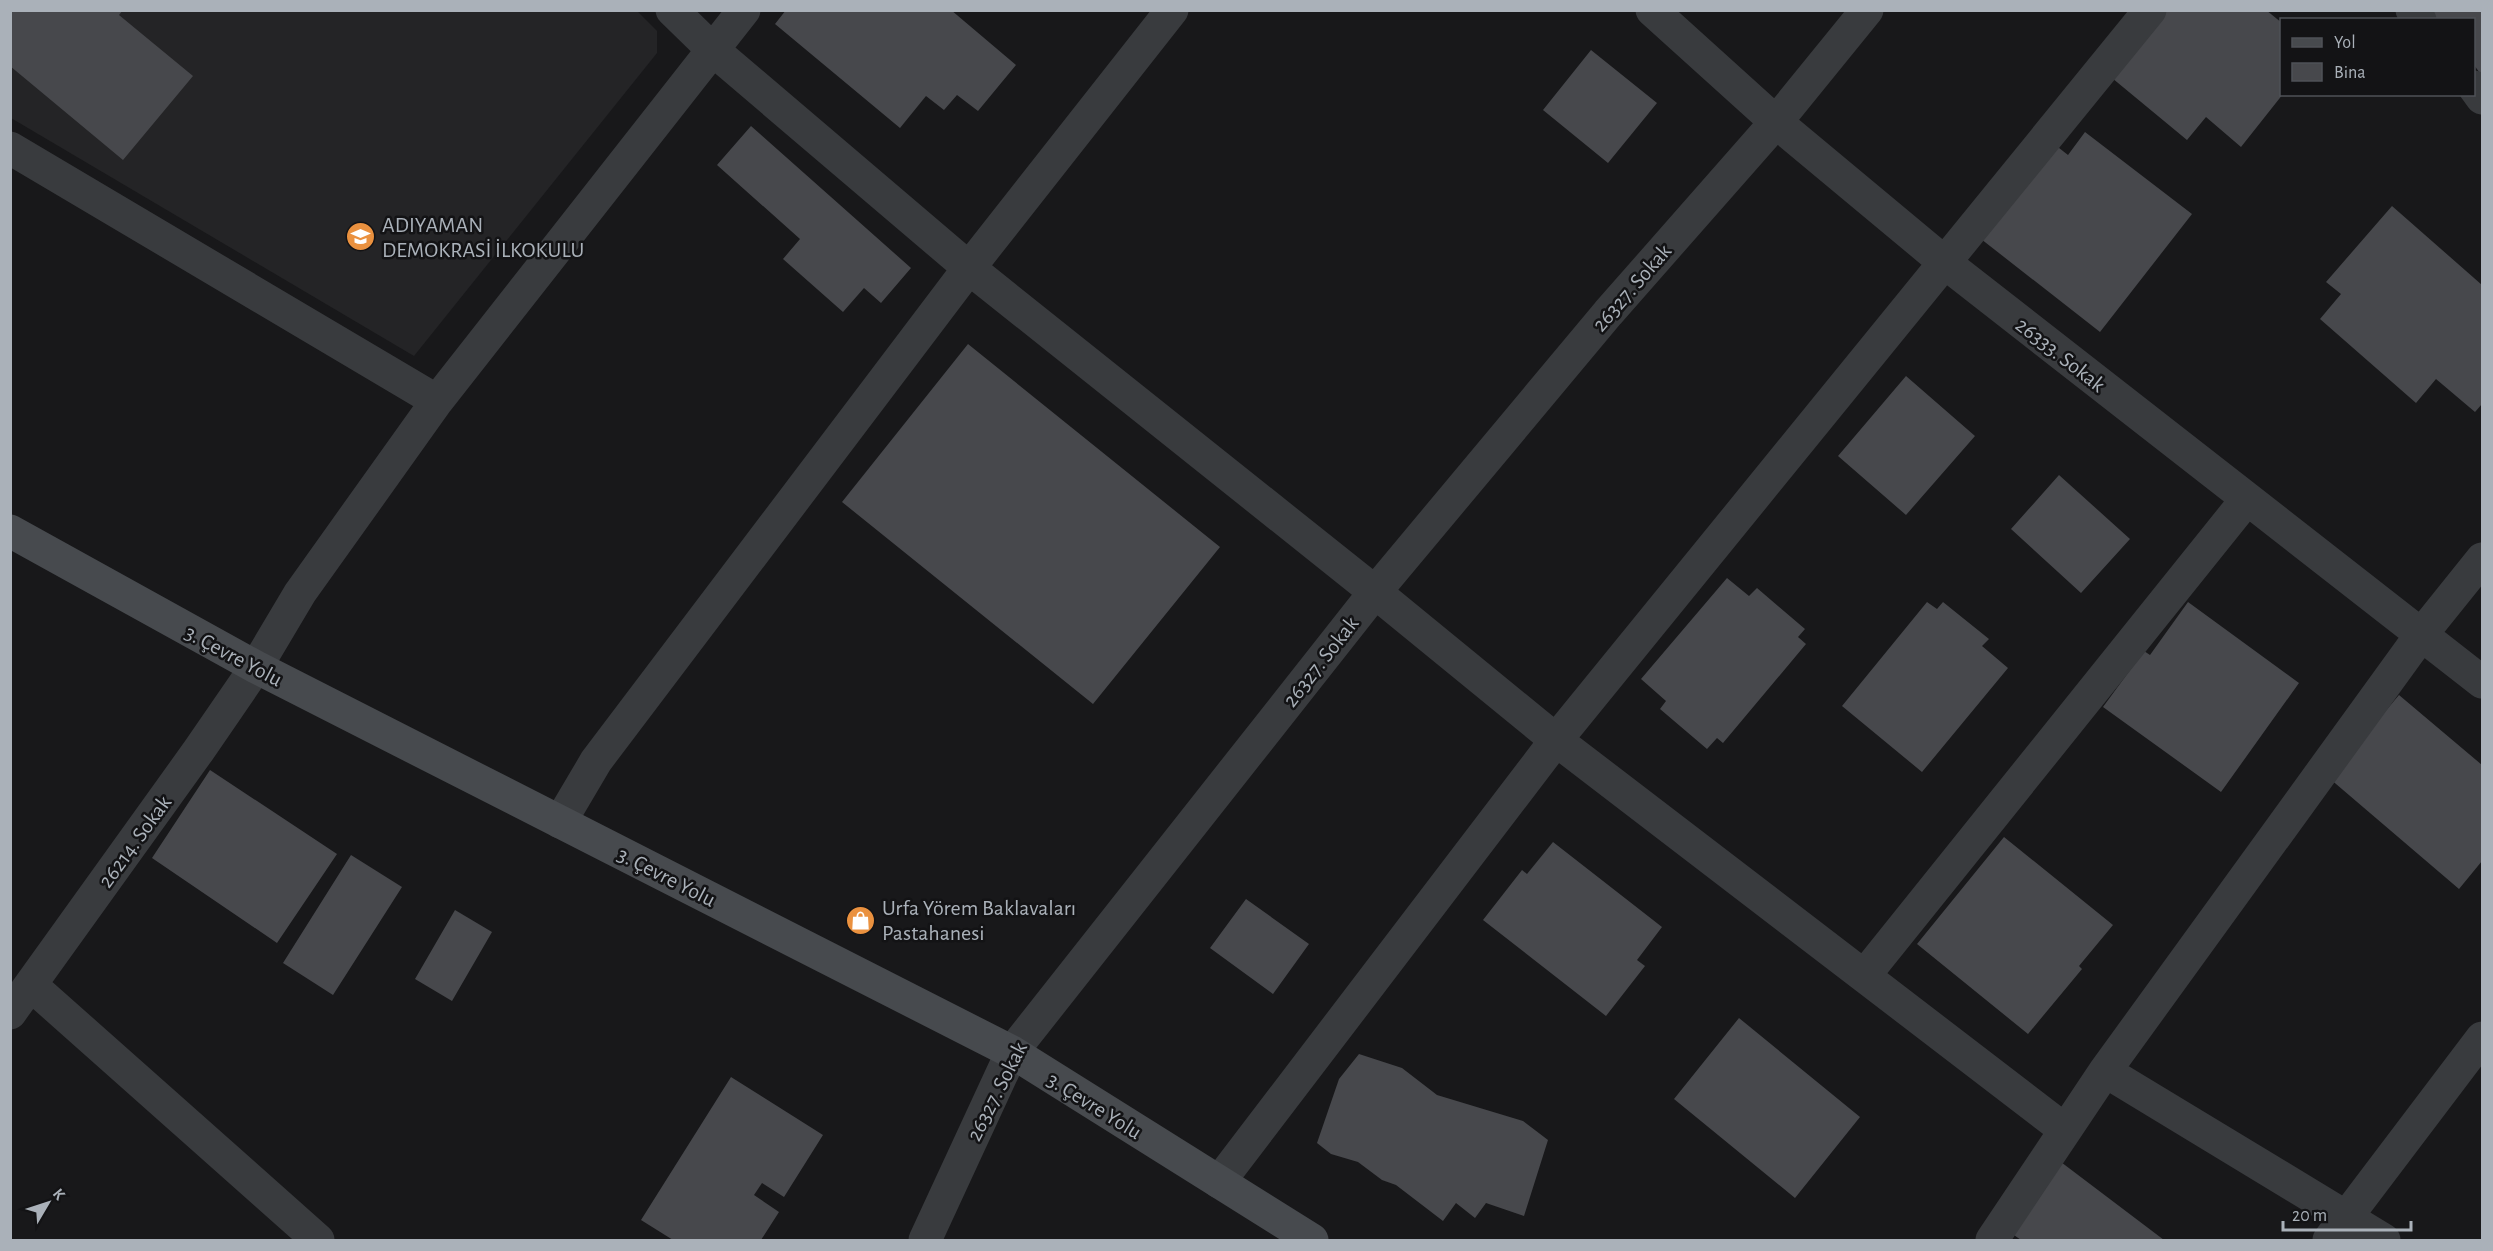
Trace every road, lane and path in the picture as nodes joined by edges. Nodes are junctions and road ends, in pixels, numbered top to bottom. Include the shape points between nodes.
1 (672, 10) edge
2 (744, 10) edge
3 (1172, 10) edge
4 (1652, 10) edge
5 (1867, 10) edge
6 (2150, 10) edge
7 (712, 50) junction
8 (1776, 122) junction
9 (10, 148) edge
10 (1944, 262) junction
11 (969, 268) junction
12 (437, 401) junction
13 (2247, 499) junction
14 (10, 531) edge
15 (2482, 559) edge
16 (1375, 592) junction
17 (2421, 635) junction
18 (256, 667) junction
19 (2482, 682) edge
20 (1556, 740) junction
21 (560, 822) junction
22 (1864, 976) junction
23 (31, 985) junction
24 (10, 1013) edge
25 (2482, 1038) edge
26 (1011, 1052) junction
27 (2105, 1071) junction
28 (2065, 1130) junction
29 (1219, 1182) junction
30 (2337, 1229) edge
31 (318, 1240) edge
32 (925, 1240) edge
33 (1312, 1240) edge
34 (1992, 1240) edge
35 (2384, 1240) edge

1 - 7 street
2 - 7 street, 26214. Sokak
3 - 11 street
4 - 8 street, 26333. Sokak
5 - 8 street, 26327. Sokak
6 - 10 street
7 - 11 street
7 - 12 street, 26214. Sokak
8 - 10 street, 26333. Sokak
8 - 16 street, 26327. Sokak via 1608,313
9 - 12 street
10 - 13 street, 26333. Sokak
10 - 20 street
11 - 16 street
11 - 21 street via 596,761
12 - 18 street, 26214. Sokak via 300,593
13 - 17 street, 26333. Sokak
13 - 22 street
14 - 18 main road, 3. Çevre Yolu
15 - 17 street
16 - 20 street
16 - 26 street, 26327. Sokak
17 - 19 street, 26333. Sokak
17 - 27 street
18 - 21 main road, 3. Çevre Yolu
18 - 23 street, 26214. Sokak
20 - 22 street
20 - 29 street
21 - 26 main road, 3. Çevre Yolu
22 - 28 street
23 - 24 street, 26214. Sokak
23 - 31 street
25 - 30 street
26 - 29 main road, 3. Çevre Yolu
26 - 32 street, 26327. Sokak
27 - 28 street
27 - 30 street
28 - 34 street
29 - 33 main road, 3. Çevre Yolu
30 - 35 street

